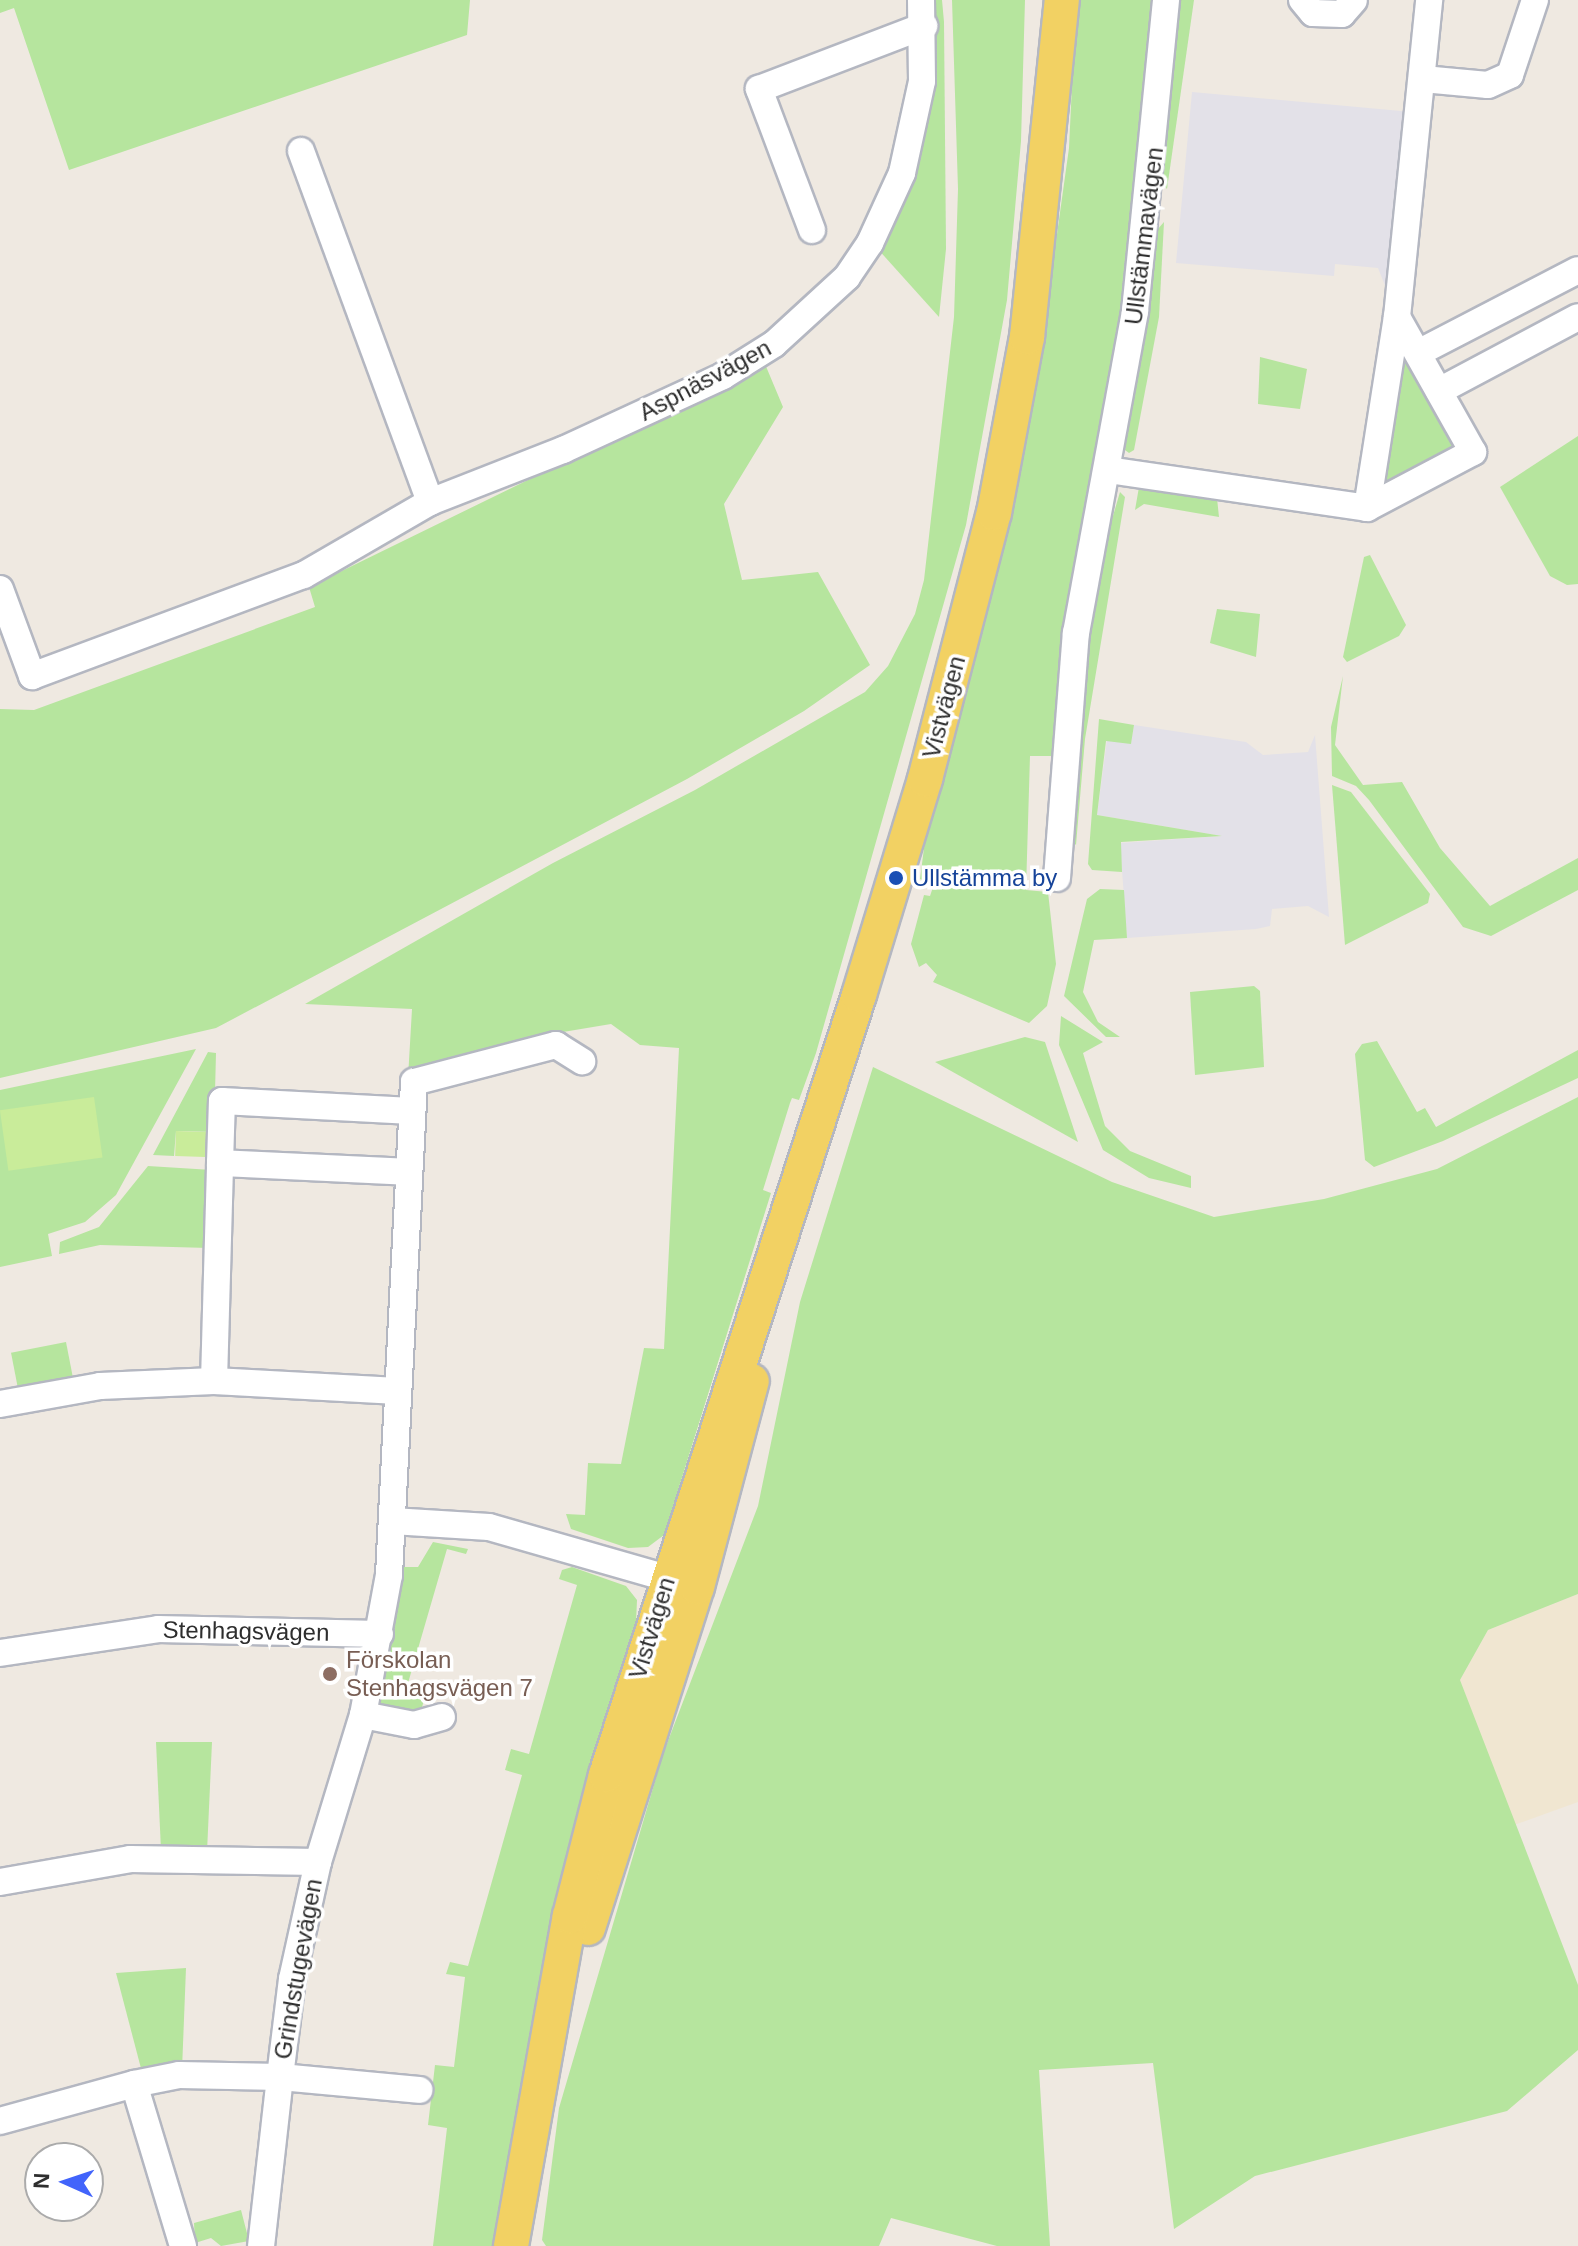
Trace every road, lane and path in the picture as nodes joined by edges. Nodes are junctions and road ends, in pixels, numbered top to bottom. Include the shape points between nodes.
1 (1043, 0) edge
2 (1062, 0) edge
3 (1166, 0) edge
4 (1302, 0) edge
5 (1354, 0) edge
6 (1429, 0) edge
7 (1535, 0) edge
8 (922, 13) edge
9 (1423, 79) junction
10 (301, 151) dead end
11 (1046, 173) junction
12 (812, 230) dead end
13 (1578, 270) edge
14 (1397, 317) junction
15 (1578, 317) edge
16 (1418, 353) junction
17 (1439, 391) junction
18 (1108, 470) junction
19 (430, 502) junction
20 (1367, 508) junction
21 (0, 589) edge
22 (1057, 878) dead end
23 (582, 1061) dead end
24 (412, 1111) junction
25 (220, 1163) junction
26 (409, 1172) junction
27 (214, 1381) junction
28 (398, 1391) junction
29 (0, 1404) edge
30 (392, 1521) junction
31 (682, 1582) junction
32 (380, 1634) junction
33 (0, 1653) edge
34 (363, 1715) junction
35 (442, 1717) dead end
36 (318, 1862) junction
37 (0, 1882) edge
38 (280, 2077) junction
39 (134, 2084) junction
40 (419, 2090) dead end
41 (0, 2121) edge
42 (183, 2246) edge
43 (261, 2246) edge
44 (514, 2246) edge

1 - 11 main road, Vistvägen
2 - 11 main road, Vistvägen
3 - 18 street, Ullstämmavägen via 1149,206
4 - 5 street via 1313,13 1342,14
6 - 9 street
7 - 9 street via 1510,75 1475,86
8 - 12 street, Aspnäsvägen via 759,89
8 - 19 street, Aspnäsvägen via 915,130 902,173 870,243 813,313 723,376 563,450
9 - 14 street
10 - 19 street
11 - 31 main road, Vistvägen via 1027,337 994,513 925,779 786,1228 726,1486
13 - 16 street
14 - 16 street
14 - 20 street
15 - 17 street
16 - 17 street
17 - 20 street via 1473,452
18 - 20 street
18 - 22 street, Ullstämmavägen via 1076,633
19 - 21 street, Aspnäsvägen via 304,575 32,676
23 - 24 street via 556,1045 414,1082
24 - 25 street via 222,1101
24 - 26 street
25 - 26 street
25 - 27 street
26 - 28 street
27 - 28 street
27 - 29 street via 100,1386
28 - 30 street
30 - 31 street via 489,1527
30 - 32 street
31 - 44 main road, Vistvägen via 549,2036
32 - 33 street, Stenhagsvägen via 158,1629
32 - 34 street, Grindstugevägen
34 - 35 street via 414,1725
34 - 36 street, Grindstugevägen
36 - 37 street, Grindstugevägen via 130,1859
36 - 38 street, Grindstugevägen via 292,1979
38 - 39 street, Grindstugevägen via 179,2075
38 - 40 street, Grindstugevägen
38 - 43 street, Grindstugevägen
39 - 41 street, Grindstugevägen
39 - 42 street

